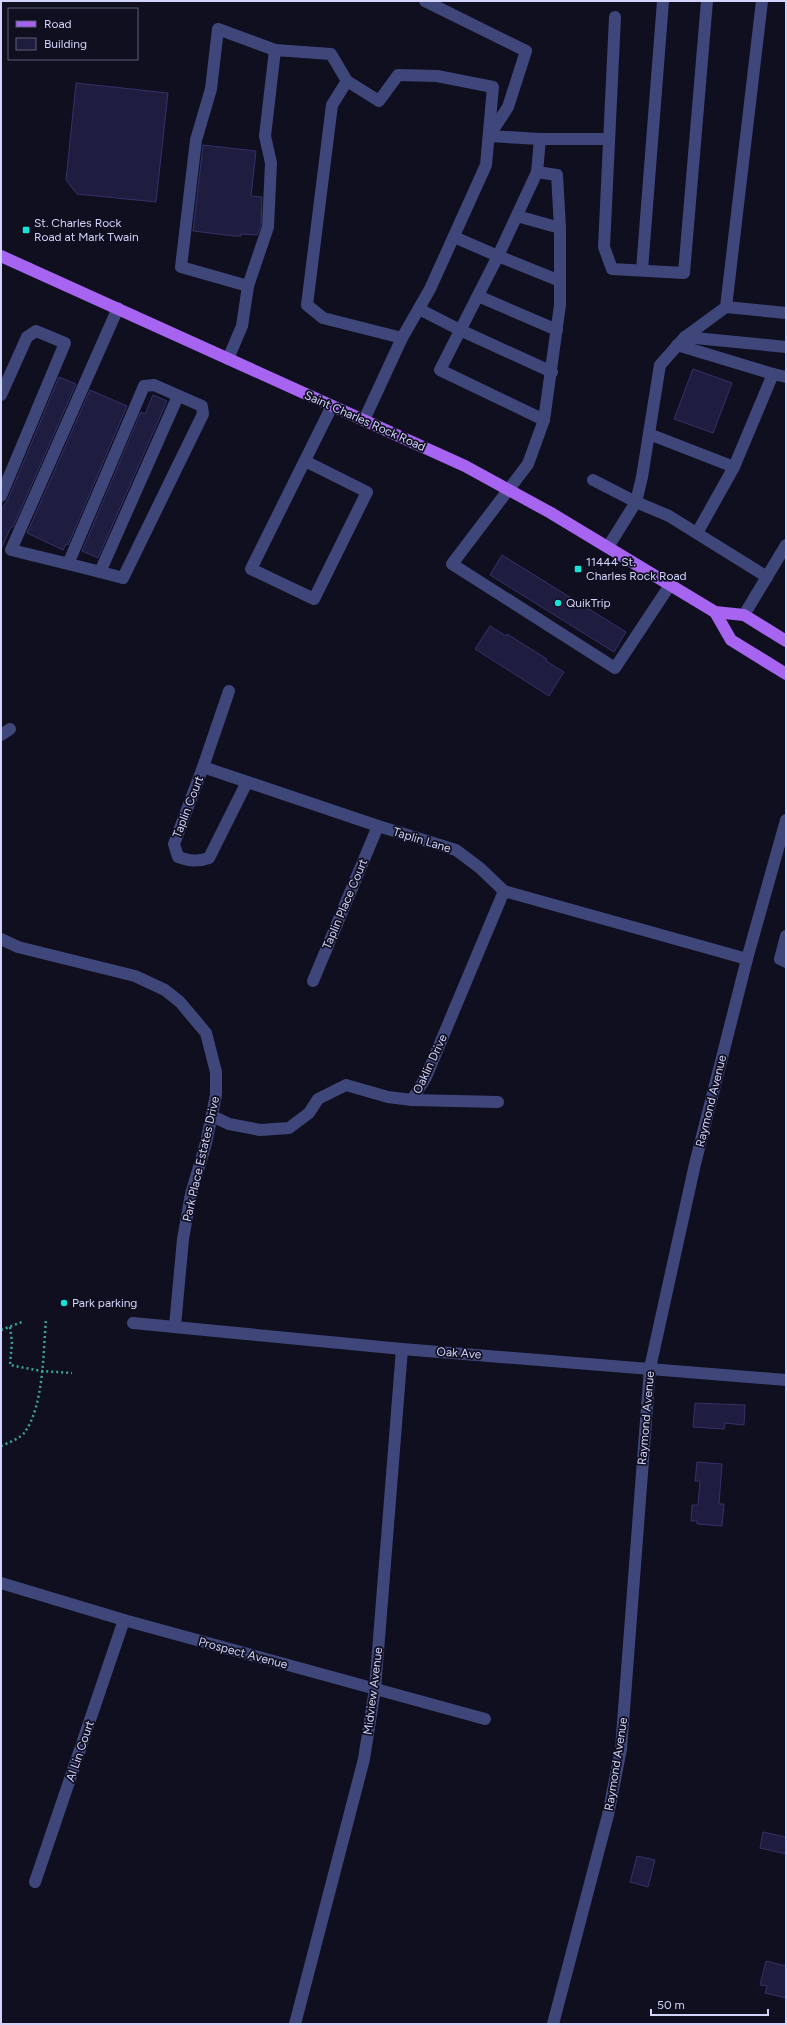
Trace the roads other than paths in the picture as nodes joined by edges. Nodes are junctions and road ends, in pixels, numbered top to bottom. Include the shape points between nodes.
1 (424, 1) edge
2 (663, 1) edge
3 (707, 1) edge
4 (762, 1) edge
5 (615, 17) dead end
6 (275, 50) junction
7 (347, 81) junction
8 (489, 136) junction
9 (540, 139) junction
10 (609, 139) junction
11 (537, 172) junction
12 (517, 216) junction
13 (560, 228) junction
14 (454, 238) junction
15 (1, 256) edge
16 (498, 256) junction
17 (642, 270) junction
18 (560, 281) junction
19 (248, 286) junction
20 (478, 296) junction
21 (726, 307) junction
22 (118, 308) junction
23 (419, 309) junction
24 (786, 313) edge
25 (460, 330) junction
26 (557, 330) junction
27 (402, 338) junction
28 (681, 341) junction
29 (786, 347) edge
30 (228, 359) junction
31 (552, 372) junction
32 (773, 374) junction
33 (786, 377) edge
34 (1, 395) edge
35 (178, 396) junction
36 (332, 406) junction
37 (364, 420) junction
38 (544, 420) junction
39 (649, 434) junction
40 (305, 461) junction
41 (734, 467) junction
42 (593, 480) dead end
43 (508, 489) junction
44 (1, 496) edge
45 (636, 502) junction
46 (697, 533) junction
47 (786, 545) edge
48 (608, 547) junction
49 (6, 549) edge
50 (68, 564) junction
51 (100, 572) junction
52 (767, 577) junction
53 (670, 585) junction
54 (715, 612) junction
55 (744, 615) junction
56 (786, 641) edge
57 (786, 674) edge
58 (229, 691) dead end
59 (204, 768) junction
60 (247, 782) junction
61 (786, 820) edge
62 (378, 826) junction
63 (504, 891) junction
64 (786, 936) edge
65 (1, 939) edge
66 (747, 959) junction
67 (783, 960) edge
68 (313, 981) dead end
69 (412, 1100) junction
70 (498, 1102) dead end
71 (212, 1116) junction
72 (133, 1323) dead end
73 (175, 1326) junction
74 (402, 1349) junction
75 (650, 1368) junction
76 (786, 1380) edge
77 (1, 1583) edge
78 (124, 1620) junction
79 (375, 1689) junction
80 (486, 1719) dead end
81 (35, 1882) dead end
82 (295, 2024) edge
83 (553, 2024) edge

1 - 8 street via 526,51 508,107
2 - 17 street
3 - 17 street via 684,273
4 - 21 street
5 - 10 street
6 - 7 street via 330,54
6 - 19 street via 265,136 271,163 268,227
6 - 19 street via 218,29 211,89 196,140 181,267
7 - 8 street via 379,101 398,75 437,76 493,87
7 - 27 street via 332,105 307,305 323,318
8 - 9 street
8 - 14 street via 486,165
9 - 10 street
9 - 11 street
10 - 17 street via 604,247 612,269
11 - 12 street
11 - 13 street via 557,175
12 - 13 street
12 - 16 street
13 - 18 street
14 - 16 street
14 - 23 street
15 - 22 main road, Saint Charles Rock Road
16 - 18 street
16 - 20 street
18 - 26 street
19 - 30 street via 242,326
20 - 25 street
20 - 26 street
21 - 24 street
21 - 28 street
22 - 30 main road, Saint Charles Rock Road
22 - 49 street
23 - 25 street
23 - 27 street
25 - 31 street
25 - 38 street via 440,370
26 - 31 street
27 - 37 street
28 - 29 street
28 - 32 street
28 - 39 street via 660,365
30 - 36 main road, Saint Charles Rock Road
31 - 38 street
32 - 33 street
32 - 41 street
34 - 44 street via 27,337 36,331 65,343
35 - 50 street via 154,385 144,386
35 - 51 street
35 - 51 street via 202,406 203,414 123,578
36 - 37 main road, Saint Charles Rock Road
36 - 40 street
37 - 43 main road, Saint Charles Rock Road via 465,466
38 - 43 street via 528,464
39 - 41 street
39 - 45 street
40 - 40 street via 251,569 314,599 367,492
41 - 46 street
42 - 45 street
43 - 48 main road, Saint Charles Rock Road
43 - 53 street via 452,564 615,668
45 - 46 street via 670,516
45 - 48 street
46 - 52 street
47 - 52 street
48 - 53 main road, Saint Charles Rock Road
49 - 50 street
50 - 51 street
52 - 55 street
53 - 54 main road, Saint Charles Rock Road
54 - 55 main road, Saint Charles Rock Road
54 - 57 main road, Saint Charles Rock Road via 731,640
55 - 56 main road, Saint Charles Rock Road
58 - 59 street, Taplin Court
59 - 60 street, Taplin Lane
59 - 60 street, Taplin Court via 174,844 178,857 190,861 199,862 209,858
60 - 62 street, Taplin Lane
61 - 66 street, Raymond Avenue
62 - 63 street, Taplin Lane via 456,850
62 - 68 street, Taplin Place Court
63 - 66 street, Taplin Lane
63 - 69 street, Oaklin Drive via 426,1077
64 - 67 street
65 - 71 street, Park Place Estates Drive via 18,947 135,976 165,990 180,1002 206,1033 216,1072
66 - 75 street, Raymond Avenue via 695,1164
69 - 70 street
69 - 71 street, Oaklin Drive via 388,1097 346,1085 318,1099 309,1114 289,1128 260,1130 229,1124
71 - 73 street, Park Place Estates Drive via 182,1239
72 - 73 street, Oak Ave
73 - 74 street, Oak Ave
74 - 75 street, Oak Ave
74 - 79 street, Midview Avenue
75 - 76 street, Oak Ave
75 - 83 street, Raymond Avenue via 621,1748 608,1815
77 - 78 street, Prospect Avenue
78 - 79 street, Prospect Avenue
78 - 81 street, Al Lin Court
79 - 80 street, Prospect Avenue
79 - 82 street, Midview Avenue via 364,1759

